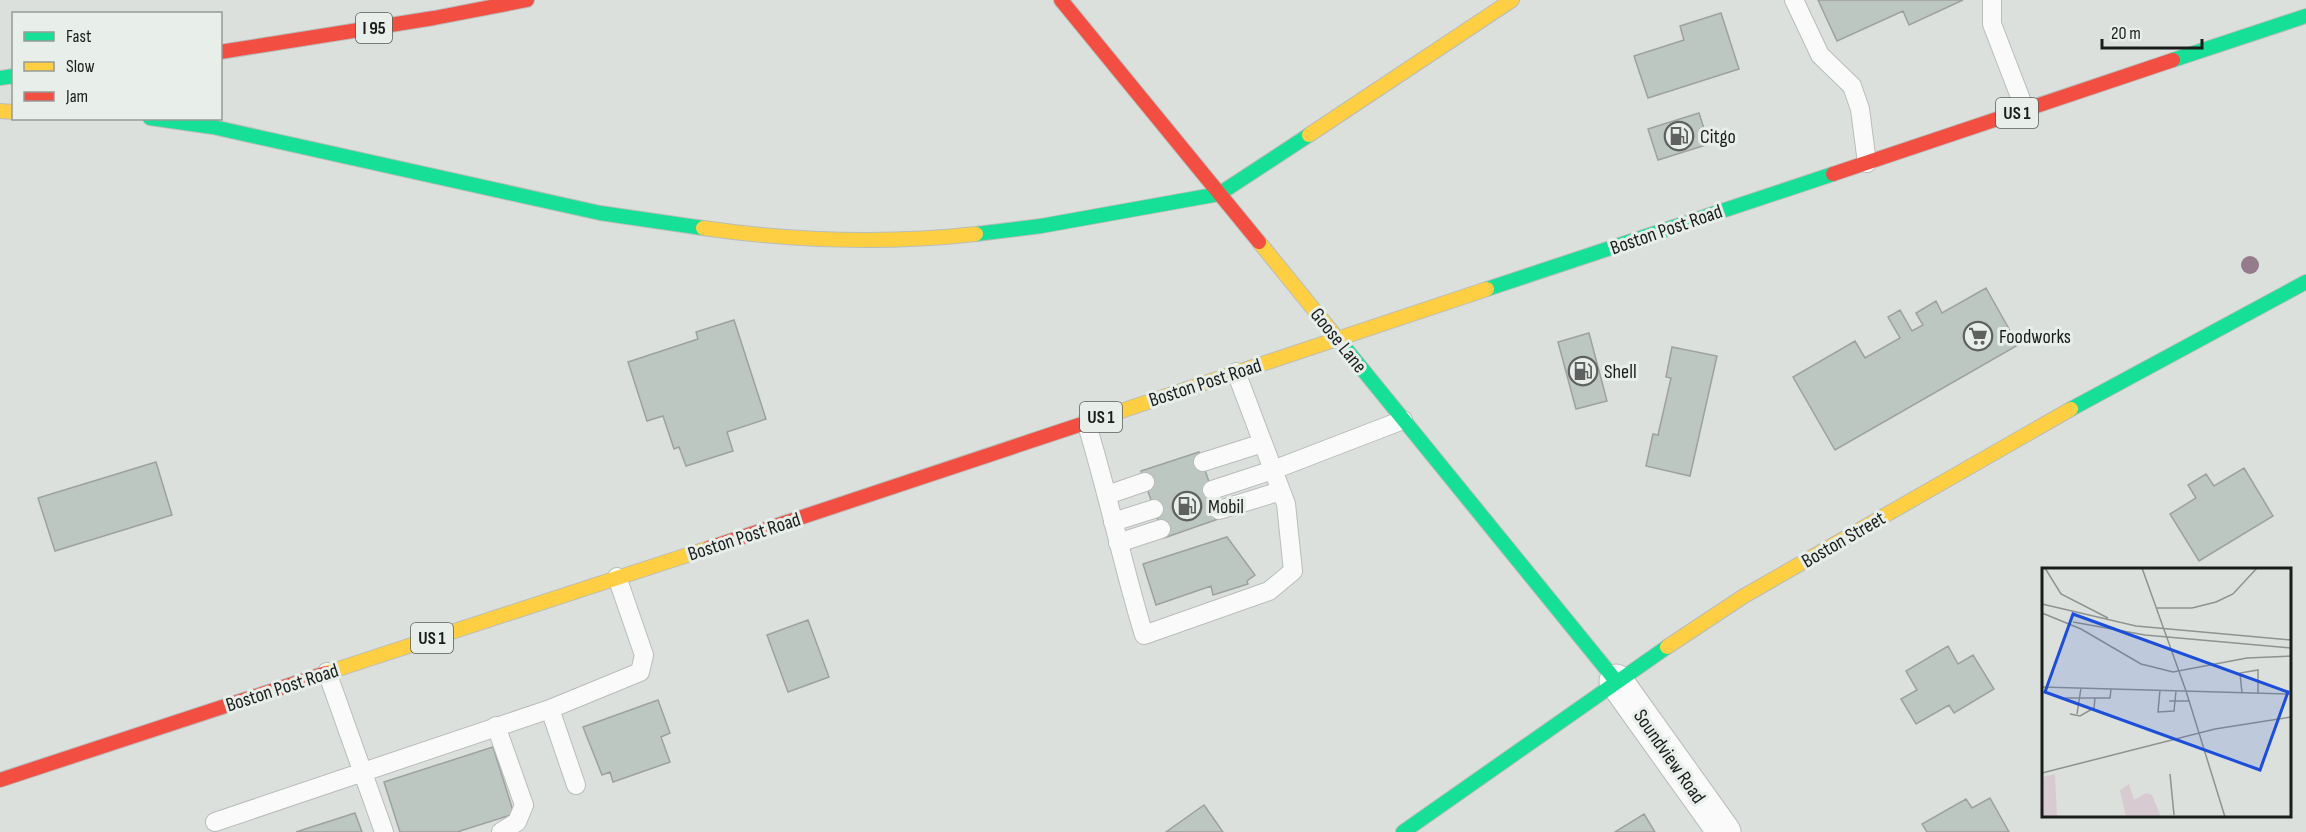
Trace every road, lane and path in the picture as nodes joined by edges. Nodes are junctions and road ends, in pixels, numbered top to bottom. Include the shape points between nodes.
1 (526, 0) edge
2 (1061, 0) edge
3 (1512, 0) edge
4 (1794, 0) edge
5 (1992, 0) edge
6 (2306, 16) edge
7 (222, 52) edge
8 (2025, 110) junction
9 (164, 120) edge
10 (1867, 163) junction
11 (1219, 194) junction
12 (2306, 282) edge
13 (1337, 338) junction
14 (1236, 372) junction
15 (1403, 420) junction
16 (1086, 422) junction
17 (1263, 442) junction
18 (1203, 462) dead end
19 (1273, 470) junction
20 (1145, 482) dead end
21 (1212, 490) dead end
22 (1281, 491) junction
23 (1107, 495) junction
24 (1154, 509) dead end
25 (1219, 510) dead end
26 (1113, 522) junction
27 (1161, 529) dead end
28 (1118, 543) junction
29 (617, 577) junction
30 (327, 672) junction
31 (1616, 681) junction
32 (550, 709) junction
33 (496, 726) junction
34 (360, 771) junction
35 (0, 780) edge
36 (576, 785) dead end
37 (215, 822) dead end
38 (384, 832) edge
39 (501, 832) edge
40 (1403, 832) edge
41 (1724, 832) edge

1 - 7 main road, I 95
2 - 11 main road, Goose Lane
3 - 11 main road
4 - 10 lane via 1820,55 1852,86 1860,110
5 - 8 lane via 1992,24
6 - 8 main road, Boston Post Road / US 1
8 - 10 main road, Boston Post Road / US 1
9 - 11 main road via 213,127 600,213 736,233 818,239 964,236
10 - 13 main road, Boston Post Road / US 1
11 - 13 main road, Goose Lane
12 - 31 main road, Boston Street via 2052,419 1744,596
13 - 14 main road, Boston Post Road / US 1
13 - 15 main road, Goose Lane
14 - 16 main road, Boston Post Road / US 1
14 - 17 lane
15 - 19 lane
15 - 31 main road, Goose Lane
16 - 23 lane
16 - 29 main road, Boston Post Road / US 1
17 - 18 lane
17 - 19 lane
19 - 21 lane
19 - 22 lane
20 - 23 lane
22 - 25 lane
22 - 28 lane via 1286,504 1293,571 1269,591 1144,635
23 - 26 lane
24 - 26 lane
26 - 28 lane
27 - 28 lane
29 - 30 main road, Boston Post Road / US 1
29 - 32 lane via 644,655 640,672
30 - 34 lane
30 - 35 main road, Boston Post Road / US 1
31 - 40 main road, Boston Street
31 - 41 street, Soundview Road
32 - 33 lane
32 - 36 lane
33 - 34 lane
33 - 39 lane via 524,805 517,822
34 - 37 lane
34 - 38 lane

